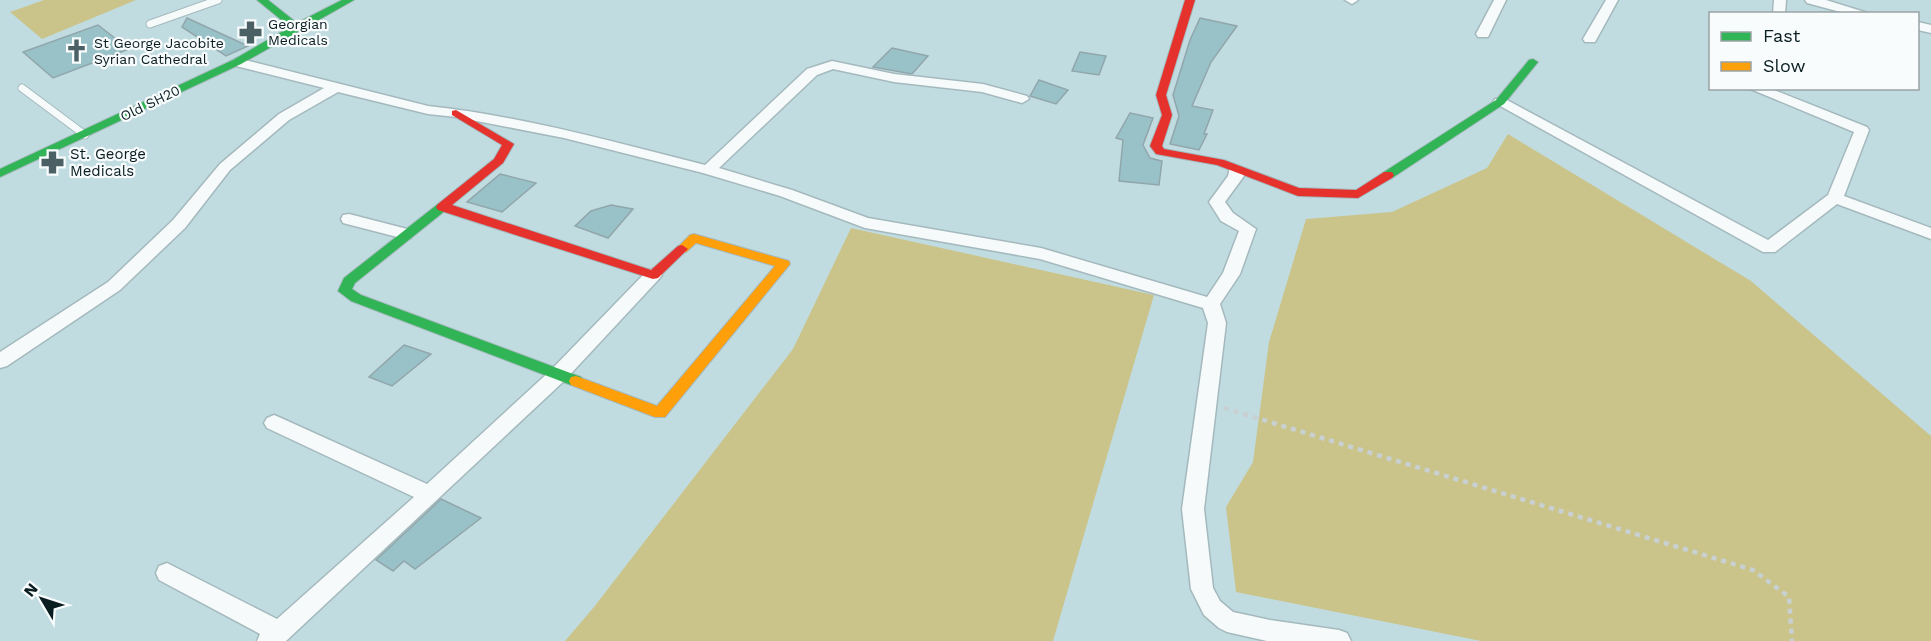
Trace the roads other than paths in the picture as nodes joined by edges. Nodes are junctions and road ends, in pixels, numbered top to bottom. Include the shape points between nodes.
1 (218, 0) edge
2 (262, 0) edge
3 (350, 0) edge
4 (1190, 0) edge
5 (1500, 0) edge
6 (1612, 0) edge
7 (1811, 0) edge
8 (303, 5) dead end
9 (1857, 12) edge
10 (318, 16) junction
11 (150, 24) dead end
12 (296, 27) junction
13 (1483, 34) dead end
14 (1590, 39) dead end
15 (1533, 62) dead end
16 (237, 63) junction
17 (338, 86) junction
18 (22, 88) dead end
19 (1760, 90) edge
20 (1022, 99) dead end
21 (1500, 102) junction
22 (456, 112) junction
23 (85, 135) junction
24 (708, 170) junction
25 (1235, 170) junction
26 (0, 173) edge
27 (1835, 198) junction
28 (444, 206) junction
29 (349, 219) dead end
30 (405, 234) junction
31 (1931, 234) edge
32 (652, 275) junction
33 (1210, 304) junction
34 (0, 361) edge
35 (557, 376) junction
36 (274, 423) dead end
37 (430, 495) junction
38 (167, 573) dead end
39 (274, 636) edge
40 (1339, 641) edge

1 - 11 lane
2 - 12 main road
3 - 10 main road, Old SH20
4 - 25 main road via 1161,95 1168,109 1166,126 1156,146 1172,156 1220,162
5 - 13 street
6 - 14 street
7 - 9 street
8 - 10 main road
10 - 12 main road, Old SH20
12 - 16 main road, Old SH20
15 - 21 main road
16 - 17 street
16 - 23 main road, Old SH20
17 - 22 street via 428,110
17 - 34 street via 284,117 225,167 179,224 114,286
18 - 23 lane
19 - 27 street via 1862,130
20 - 24 street via 983,88 894,78 832,65 812,72
21 - 25 main road via 1358,194 1298,192
21 - 27 street via 1770,248
22 - 24 street
22 - 28 main road via 508,144 499,161
23 - 26 main road, Old SH20
24 - 33 street via 786,193 865,223 1041,254
25 - 33 street via 1236,176 1217,202 1227,217 1248,229 1231,274
27 - 31 street
28 - 30 main road
28 - 32 main road
29 - 30 street
30 - 35 main road via 348,281 345,291
32 - 35 street
32 - 35 main road via 693,238 784,264 660,413
33 - 40 street via 1217,323 1193,510 1202,589 1212,608 1227,621 1270,632
35 - 37 street
36 - 37 street
37 - 39 street
38 - 39 street

